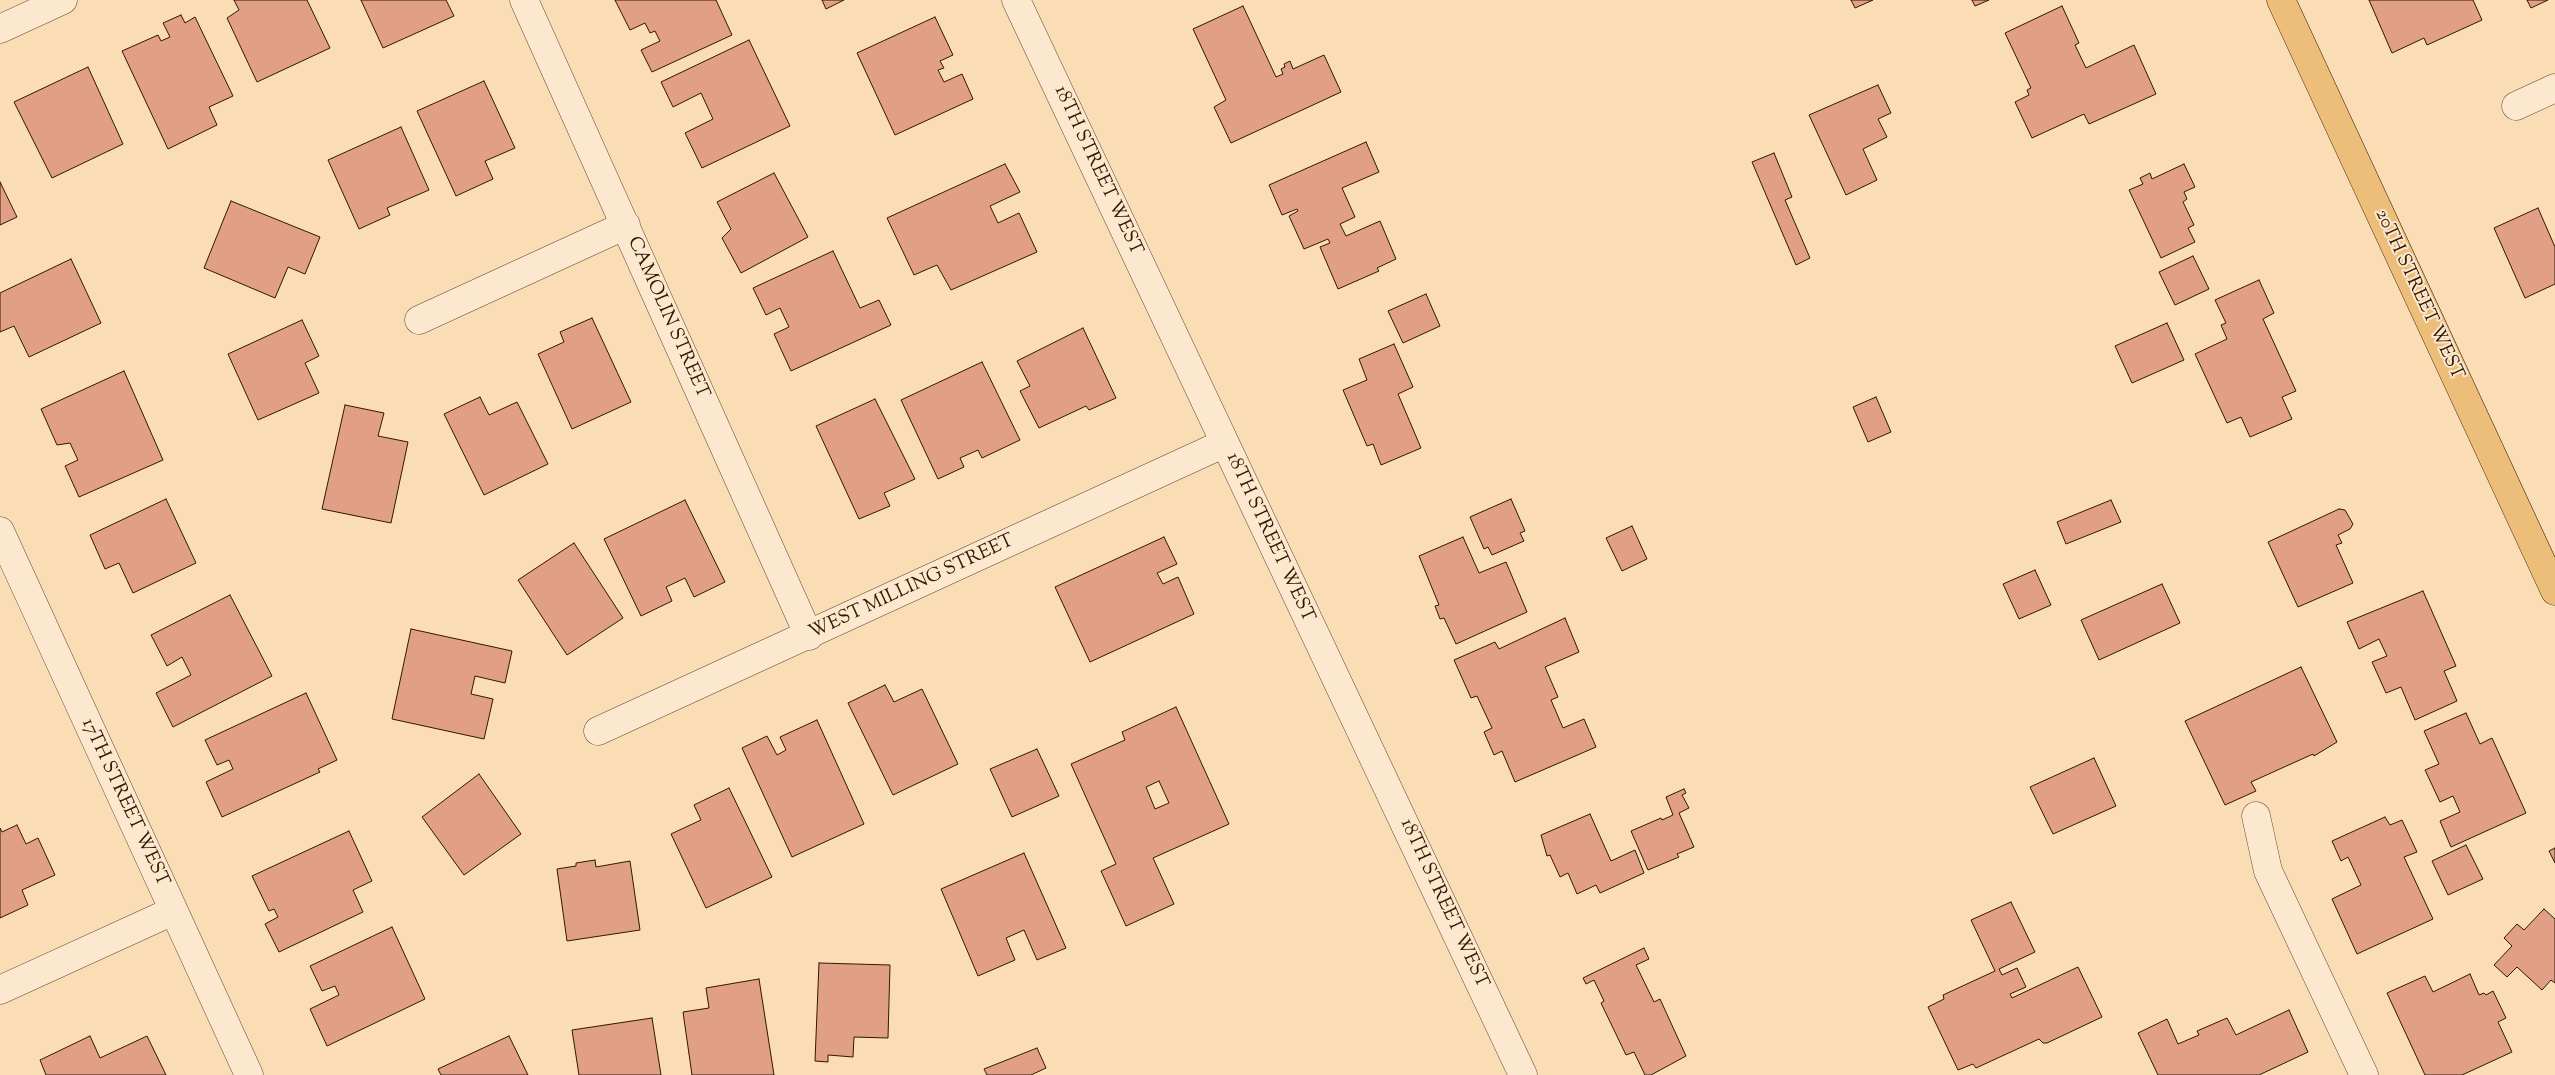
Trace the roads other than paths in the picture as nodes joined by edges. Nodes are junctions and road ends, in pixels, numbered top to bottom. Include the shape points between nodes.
1 (63, 0) edge
2 (524, 0) edge
3 (1016, 0) edge
4 (2280, 0) edge
5 (0, 29) edge
6 (2555, 88) edge
7 (2516, 106) dead end
8 (626, 225) junction
9 (419, 320) dead end
10 (1224, 443) junction
11 (0, 531) edge
12 (2555, 591) edge
13 (810, 636) junction
14 (598, 731) dead end
15 (2256, 816) dead end
16 (173, 911) junction
17 (0, 990) edge
18 (249, 1075) edge
19 (1524, 1075) edge
20 (2364, 1075) edge

1 - 5 street
2 - 8 street, CAMOLIN STREET
3 - 10 street, 18TH STREET WEST
4 - 12 main road, 20TH STREET WEST
6 - 7 street
8 - 9 street
8 - 13 street, CAMOLIN STREET
10 - 13 street, WEST MILLING STREET
10 - 19 street, 18TH STREET WEST
11 - 16 street, 17TH STREET WEST
13 - 14 street, WEST MILLING STREET
15 - 20 street via 2268,871
16 - 17 street
16 - 18 street, 17TH STREET WEST

